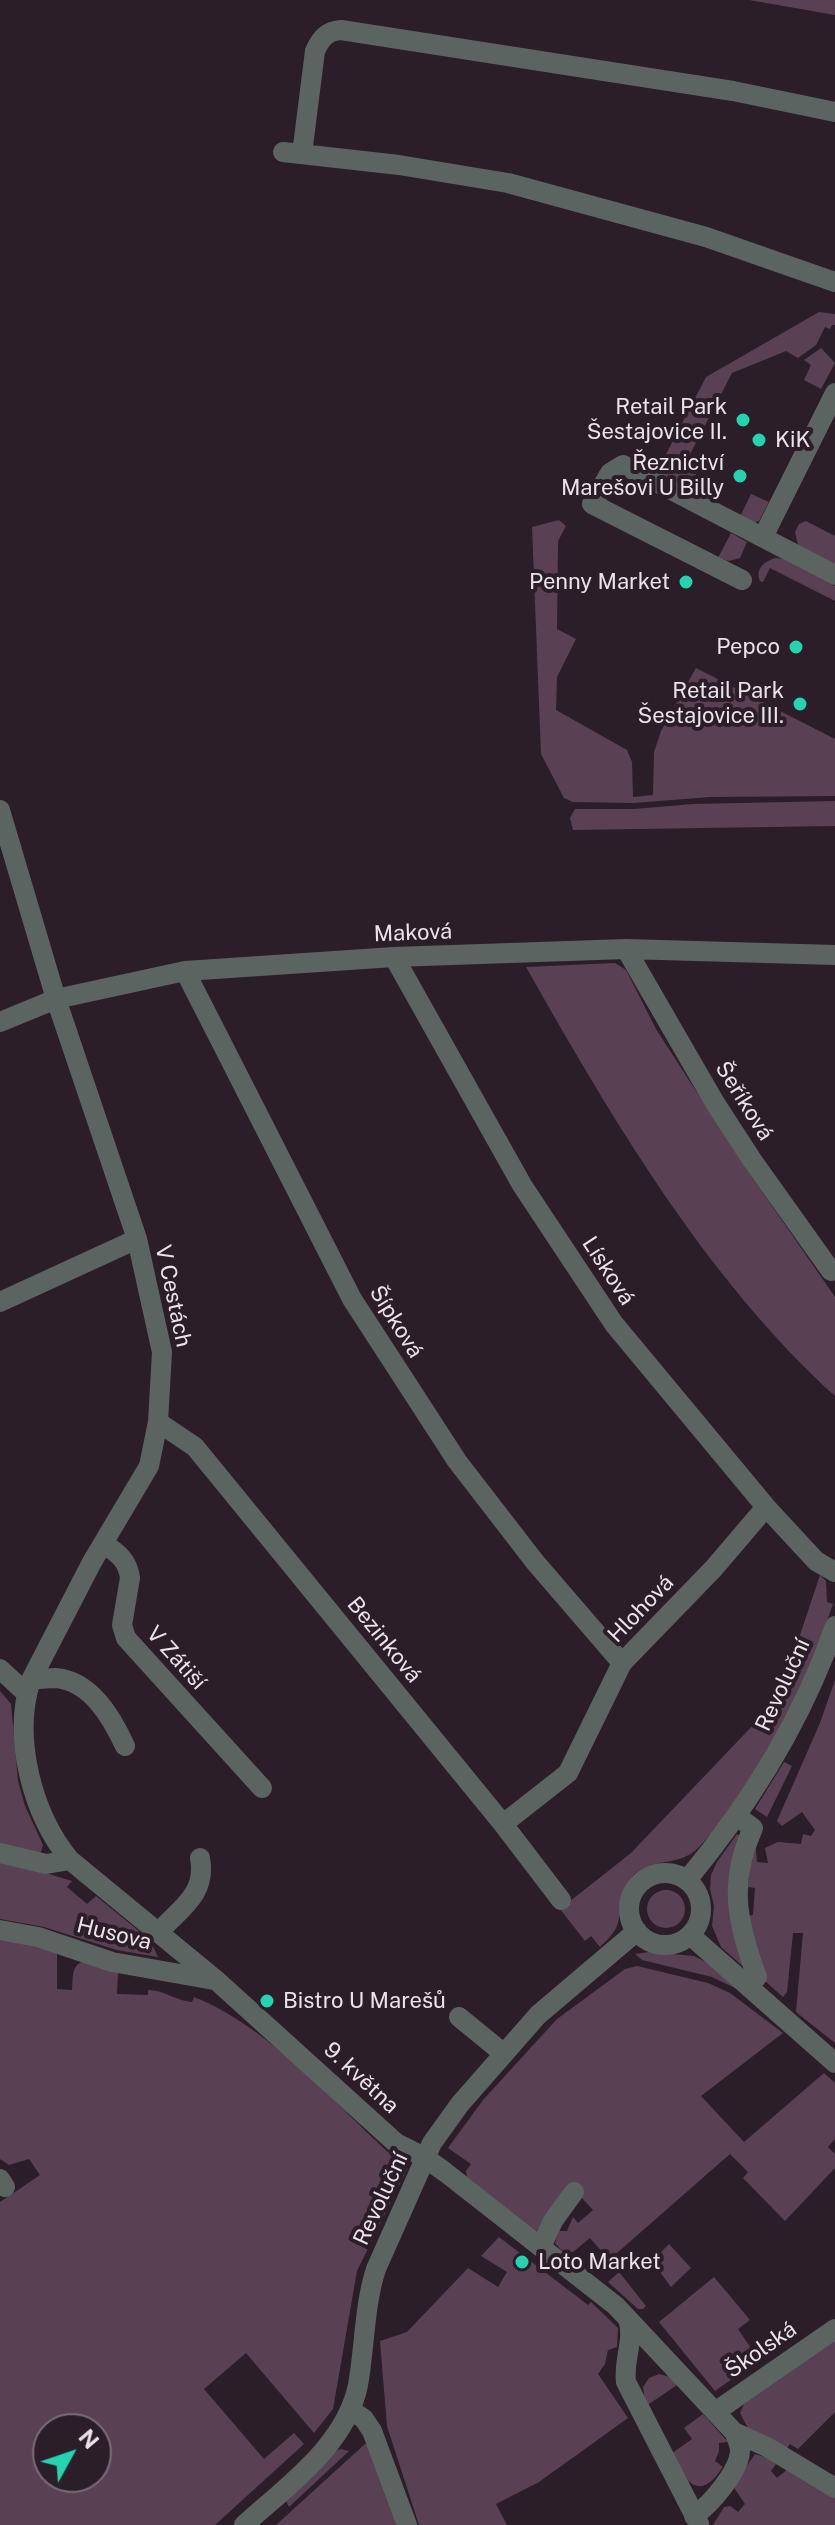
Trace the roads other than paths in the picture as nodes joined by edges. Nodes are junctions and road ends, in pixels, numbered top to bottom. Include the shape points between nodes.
1 (835, 112) edge
2 (835, 282) edge
3 (835, 393) edge
4 (763, 537) junction
5 (835, 575) edge
6 (742, 580) dead end
7 (0, 810) edge
8 (626, 949) junction
9 (835, 955) edge
10 (394, 957) junction
11 (185, 971) junction
12 (56, 999) junction
13 (0, 1022) edge
14 (137, 1239) junction
15 (831, 1271) dead end
16 (0, 1302) edge
17 (158, 1422) junction
18 (766, 1507) junction
19 (104, 1544) junction
20 (835, 1572) edge
21 (835, 1626) edge
22 (832, 1643) edge
23 (622, 1663) junction
24 (0, 1669) edge
25 (28, 1686) junction
26 (125, 1746) dead end
27 (262, 1788) dead end
28 (738, 1817) junction
29 (503, 1824) junction
30 (0, 1853) edge
31 (200, 1858) dead end
32 (70, 1860) junction
33 (687, 1880) junction
34 (561, 1900) dead end
35 (0, 1930) edge
36 (637, 1931) junction
37 (158, 1933) junction
38 (690, 1935) junction
39 (755, 1979) dead end
40 (216, 1980) junction
41 (459, 2017) dead end
42 (503, 2053) junction
43 (835, 2063) edge
44 (427, 2159) junction
45 (574, 2192) dead end
46 (541, 2247) junction
47 (628, 2319) junction
48 (835, 2329) edge
49 (351, 2410) junction
50 (715, 2412) junction
51 (734, 2432) junction
52 (835, 2488) edge
53 (697, 2520) edge
54 (244, 2525) edge
55 (407, 2525) edge

1 - 2 street via 718,88 341,30 328,33 315,51 292,153 508,183 706,237
3 - 4 street
4 - 5 street
4 - 6 street via 623,465 610,473 592,504
7 - 12 street, V Cestách
8 - 9 street, Maková
8 - 10 street, Maková
8 - 15 street, Šeříková via 744,1148
10 - 11 street, Maková
10 - 18 street, Lísková via 522,1185 614,1324
11 - 12 street, Maková
11 - 23 street, Šípková via 352,1299 457,1461
12 - 13 street, Maková
12 - 14 street, V Cestách
14 - 16 street
14 - 17 street, V Cestách via 162,1352
17 - 19 street, V Cestách via 149,1466
17 - 29 street, Bezinková via 195,1447
18 - 20 street, Lísková via 816,1561
18 - 23 street, Hlohová
19 - 25 street, V Cestách
19 - 27 street, V Zátiší via 129,1570 122,1625 126,1638
21 - 22 street, Revoluční
22 - 28 street, Revoluční via 783,1743
23 - 29 street, Hlohová via 568,1773
24 - 25 street
25 - 26 street via 56,1678 79,1685 110,1717
25 - 32 street, 9. května via 25,1723 32,1789 52,1835
28 - 33 street, Revoluční
28 - 39 street via 753,1828 739,1872 737,1908
29 - 34 street, Bezinková
30 - 32 street via 46,1864
31 - 37 street via 197,1892
32 - 37 street, 9. května
33 - 36 street via 663,1873 640,1884 629,1907
33 - 38 street via 701,1907
35 - 40 street, Husova via 112,1962
36 - 38 street via 662,1945
36 - 42 street, Revoluční via 549,2005
37 - 40 street, 9. května
38 - 43 street
40 - 44 street, 9. května via 396,2143
41 - 42 street
42 - 44 street, Revoluční via 435,2137
44 - 46 street, 9. května
44 - 49 street, Revoluční via 376,2269
45 - 46 street
46 - 47 street, 9. května
47 - 50 street, 9. května
47 - 53 street via 626,2382
48 - 50 street, Školská
49 - 54 street, Revoluční via 322,2451
49 - 55 street via 372,2431
50 - 51 street, 9. května
51 - 52 street
51 - 53 street via 740,2448 736,2465

